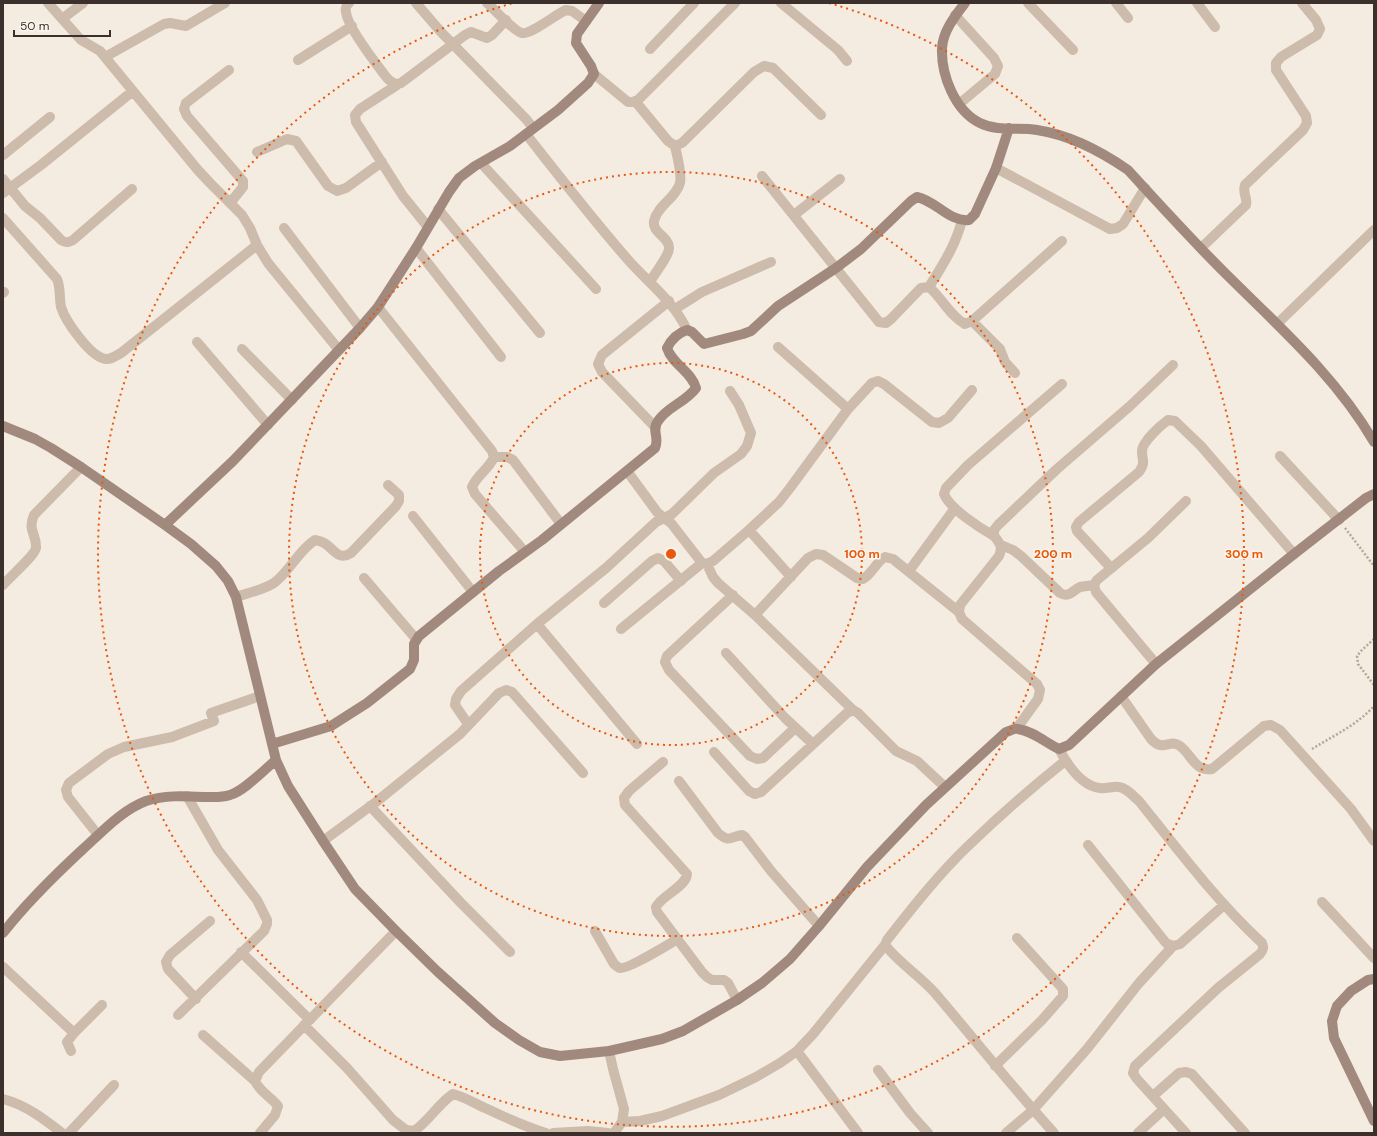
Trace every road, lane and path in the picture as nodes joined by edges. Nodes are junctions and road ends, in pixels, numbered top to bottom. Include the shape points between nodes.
1 (48, 3) edge
2 (83, 3) edge
3 (225, 3) edge
4 (349, 3) edge
5 (416, 3) edge
6 (487, 3) edge
7 (599, 3) edge
8 (694, 3) edge
9 (735, 3) edge
10 (781, 3) edge
11 (965, 3) edge
12 (1028, 3) edge
13 (1116, 3) edge
14 (1197, 3) edge
15 (1302, 3) edge
16 (955, 15) junction
17 (1128, 18) dead end
18 (62, 19) junction
19 (506, 20) junction
20 (586, 21) junction
21 (352, 26) junction
22 (1215, 28) dead end
23 (453, 45) junction
24 (650, 49) dead end
25 (1073, 50) dead end
26 (105, 57) junction
27 (298, 60) dead end
28 (847, 61) dead end
29 (229, 70) dead end
30 (594, 74) junction
31 (397, 85) junction
32 (133, 91) junction
33 (635, 101) junction
34 (958, 104) junction
35 (821, 115) dead end
36 (50, 117) dead end
37 (1009, 128) junction
38 (529, 131) junction
39 (675, 146) junction
40 (257, 152) dead end
41 (3, 155) edge
42 (382, 162) junction
43 (481, 162) junction
44 (996, 168) junction
45 (762, 176) dead end
46 (3, 179) edge
47 (840, 179) dead end
48 (1145, 188) junction
49 (132, 189) dead end
50 (7, 191) edge
51 (230, 203) junction
52 (438, 209) junction
53 (794, 215) junction
54 (3, 218) edge
55 (962, 220) junction
56 (428, 226) junction
57 (284, 228) dead end
58 (1374, 230) edge
59 (1062, 241) dead end
60 (257, 245) junction
61 (416, 248) junction
62 (1201, 248) junction
63 (770, 262) dead end
64 (836, 268) junction
65 (650, 282) junction
66 (929, 287) junction
67 (596, 289) dead end
68 (672, 305) junction
69 (378, 307) junction
70 (972, 321) junction
71 (1277, 324) junction
72 (360, 328) junction
73 (687, 330) junction
74 (540, 333) dead end
75 (197, 342) dead end
76 (778, 347) dead end
77 (242, 349) dead end
78 (338, 350) junction
79 (501, 357) dead end
80 (1173, 365) dead end
81 (1015, 373) dead end
82 (1062, 384) dead end
83 (972, 390) dead end
84 (730, 391) dead end
85 (292, 400) junction
86 (848, 409) junction
87 (268, 425) junction
88 (3, 426) edge
89 (655, 427) junction
90 (1374, 442) edge
91 (1280, 456) dead end
92 (494, 457) junction
93 (81, 467) junction
94 (627, 471) junction
95 (388, 486) dead end
96 (1374, 494) edge
97 (1186, 501) dead end
98 (955, 508) junction
99 (413, 516) dead end
100 (664, 518) junction
101 (1338, 520) junction
102 (561, 524) junction
103 (165, 525) junction
104 (749, 530) junction
105 (994, 536) junction
106 (1001, 545) junction
107 (525, 552) junction
108 (1294, 554) junction
109 (705, 563) junction
110 (1374, 566) edge
111 (1111, 568) junction
112 (909, 571) junction
113 (791, 577) junction
114 (364, 578) dead end
115 (681, 581) junction
116 (3, 585) edge
117 (1094, 585) junction
118 (473, 592) junction
119 (733, 595) junction
120 (236, 597) junction
121 (604, 603) dead end
122 (959, 612) junction
123 (755, 615) junction
124 (537, 624) junction
125 (621, 629) dead end
126 (416, 639) junction
127 (1374, 639) edge
128 (726, 653) dead end
129 (1156, 664) junction
130 (1374, 685) edge
131 (260, 696) junction
132 (1121, 696) junction
133 (1374, 706) edge
134 (853, 710) junction
135 (468, 724) junction
136 (795, 728) junction
137 (1017, 728) junction
138 (272, 744) junction
139 (637, 744) dead end
140 (813, 744) junction
141 (1059, 749) junction
142 (714, 752) dead end
143 (1303, 755) junction
144 (276, 760) junction
145 (1065, 761) junction
146 (664, 762) dead end
147 (583, 773) dead end
148 (679, 781) dead end
149 (946, 787) junction
150 (188, 796) junction
151 (370, 806) junction
152 (98, 835) junction
153 (323, 841) junction
154 (1374, 841) edge
155 (1088, 845) dead end
156 (1322, 902) dead end
157 (1224, 905) junction
158 (210, 922) dead end
159 (819, 926) junction
160 (396, 931) junction
161 (595, 931) dead end
162 (3, 932) edge
163 (1017, 938) dead end
164 (678, 940) junction
165 (885, 944) junction
166 (1173, 946) junction
167 (241, 952) junction
168 (510, 952) dead end
169 (1374, 958) edge
170 (3, 967) edge
171 (1374, 979) edge
172 (196, 999) junction
173 (737, 1000) junction
174 (102, 1005) dead end
175 (178, 1015) dead end
176 (307, 1023) junction
177 (74, 1033) junction
178 (203, 1035) dead end
179 (71, 1051) dead end
180 (609, 1051) junction
181 (797, 1051) junction
182 (995, 1066) junction
183 (878, 1070) dead end
184 (256, 1081) junction
185 (114, 1085) dead end
186 (1153, 1096) junction
187 (3, 1099) edge
188 (1164, 1109) junction
189 (1033, 1110) junction
190 (1374, 1121) edge
191 (622, 1122) junction
192 (407, 1132) edge
193 (62, 1133) edge
194 (69, 1133) edge
195 (260, 1133) edge
196 (546, 1133) edge
197 (553, 1133) edge
198 (608, 1133) edge
199 (614, 1133) edge
200 (858, 1133) edge
201 (928, 1133) edge
202 (1006, 1133) edge
203 (1054, 1133) edge
204 (1138, 1133) edge
205 (1186, 1133) edge
206 (1245, 1133) edge

1 - 18 street
2 - 18 street
3 - 26 street via 186,26 164,24
4 - 21 street via 346,12
5 - 23 street
6 - 19 street
7 - 20 street
8 - 24 street
9 - 33 street
10 - 28 street via 838,50
11 - 16 street
12 - 25 street
13 - 17 street
14 - 22 street
15 - 62 street via 1320,29 1317,35 1281,57 1276,63 1276,70 1306,116 1307,123 1303,130 1245,185 1243,191 1247,200 1246,205
16 - 34 street via 942,48 949,85
16 - 34 street via 994,58 998,66 995,74
18 - 26 street via 81,40 94,46
19 - 20 street via 523,33 530,32 566,10 572,11
19 - 23 street via 486,38 471,32
20 - 30 street via 577,34 576,43
21 - 27 street
21 - 31 street via 361,43 387,78
23 - 31 street
23 - 38 street via 526,119
26 - 32 street
29 - 51 street via 186,103 184,109 187,116 243,181 243,187
30 - 33 street via 628,102
30 - 38 street via 588,83 558,110
31 - 42 street via 355,115 356,122
32 - 50 street
32 - 51 street via 201,174
33 - 39 street
34 - 37 street via 980,123
35 - 39 street via 777,71 764,66 754,72 682,143
36 - 41 street
37 - 44 street
37 - 48 street via 1038,130 1088,146 1128,170
38 - 43 street via 510,146
38 - 65 street via 593,218
39 - 65 street via 680,182 655,216 653,223 669,247
40 - 42 street via 287,139 296,141 328,186 337,191 346,188
42 - 56 street via 403,196
43 - 52 street via 459,178
43 - 67 street
44 - 48 street via 1110,228 1117,228 1123,224
44 - 55 street via 975,214 969,220
45 - 53 street
46 - 50 street
47 - 53 street
48 - 62 street
49 - 50 street via 69,242 61,240 40,218
51 - 60 street via 250,228
52 - 56 street
52 - 74 street
53 - 64 street
54 - 60 street via 57,279 60,286 60,304 70,326 91,350 106,359 121,353
55 - 64 street via 917,196 861,249
55 - 66 street via 955,243
56 - 61 street
57 - 72 street
58 - 71 street
59 - 70 street
60 - 78 street via 288,289
61 - 69 street
61 - 79 street
62 - 71 street
63 - 68 street
64 - 66 street via 879,322 886,323 921,288
64 - 73 street via 778,306 756,327 743,334 704,344
65 - 68 street
66 - 70 street via 958,320 965,324
68 - 73 street
68 - 89 street via 602,355 598,364 602,372
69 - 72 street
69 - 92 street via 492,451
70 - 81 street via 1000,349 1005,362
71 - 90 street via 1308,354 1336,387
72 - 78 street
73 - 89 street via 670,342 667,348 669,355 694,381 696,388 692,394 658,420
75 - 87 street
76 - 86 street
77 - 85 street
78 - 85 street
80 - 105 street via 1051,474 998,525 994,530
82 - 98 street via 984,450 946,488 946,500
83 - 86 street via 948,418 940,423 932,422 878,381 872,383
84 - 100 street via 751,433 747,446 672,514
85 - 87 street
86 - 104 street via 779,502
87 - 103 street
88 - 93 street via 51,448
89 - 94 street via 655,448
91 - 101 street
92 - 102 street via 507,457 512,460
92 - 107 street via 472,487 475,494
93 - 103 street
93 - 116 street via 34,515 31,529 36,549
94 - 100 street
94 - 102 street
95 - 120 street via 398,495 399,501 351,553 340,556 322,542 315,540 273,584
96 - 101 street
97 - 111 street via 1148,538
98 - 105 street via 976,526
98 - 112 street
99 - 118 street
100 - 109 street via 671,522
100 - 124 street via 656,522 606,568
101 - 108 street
101 - 110 path
102 - 107 street
103 - 120 street via 216,566 228,580
104 - 109 street via 713,561
104 - 113 street
105 - 106 street
106 - 117 street via 1013,550 1064,596 1083,586
106 - 122 street via 999,556 960,605
107 - 118 street
108 - 111 street via 1202,446 1175,421 1168,420 1144,444 1143,466 1139,472 1076,527
108 - 129 street
109 - 115 street
109 - 119 street via 718,583
111 - 117 street
112 - 113 street via 893,559 885,557 868,576 863,579 857,578 823,555 816,554 808,558
112 - 122 street
113 - 123 street
114 - 126 street
115 - 121 street via 664,561 658,558
115 - 125 street
117 - 129 street via 1096,592
118 - 126 street
119 - 123 street
119 - 136 street via 667,656 667,666 750,756 763,758
120 - 131 street
122 - 137 street via 962,619 1037,684 1040,690 1038,699
123 - 134 street
124 - 135 street via 461,691 455,705
124 - 139 street
126 - 138 street via 414,660 410,669 367,703 331,726
127 - 130 path via 1357,656 1358,664
128 - 136 street
129 - 132 street
131 - 138 street
131 - 152 street via 212,713 214,721 187,732 124,747 108,754 69,783 66,790 68,797
132 - 141 street via 1069,745
132 - 143 street via 1156,745 1177,744 1184,748 1198,767 1205,770 1212,769 1264,726 1271,725 1280,730
133 - 143 path via 1367,714
134 - 140 street
134 - 149 street via 896,751 917,761
135 - 147 street via 499,693 506,690 512,692
135 - 151 street via 460,734
136 - 140 street
137 - 141 street
137 - 149 street via 1006,732
138 - 144 street
140 - 142 street via 761,792 755,794 749,791
141 - 145 street
143 - 154 street via 1351,809
144 - 150 street via 235,794 222,797
144 - 153 street via 288,786
145 - 157 street via 1090,786 1119,787 1130,792
145 - 165 street via 966,848
146 - 164 street via 624,798 625,805 687,874 683,883 656,906 657,912
148 - 159 street via 718,833 730,839 742,835 745,837
149 - 159 street via 867,867
150 - 152 street via 162,797 145,802 130,809
150 - 167 street via 212,840 253,894 267,920 264,931
151 - 153 street
151 - 168 street
152 - 162 street via 50,879
153 - 160 street via 356,889
155 - 166 street via 1166,943
156 - 169 street
157 - 166 street via 1180,944
157 - 186 street via 1262,943 1263,951 1218,988 1135,1066 1133,1073
158 - 172 street via 166,962 168,969
159 - 173 street via 790,959
160 - 176 street
160 - 180 street via 490,1018 540,1052 560,1056
161 - 164 street via 614,964 619,968 639,961
163 - 182 street via 1063,989 1063,996
164 - 173 street via 707,977 728,983
165 - 181 street via 818,1029
165 - 182 street via 934,992
166 - 189 street
167 - 172 street
167 - 176 street
170 - 177 street
171 - 190 street via 1351,991 1337,1006 1332,1021 1334,1038
172 - 175 street
173 - 180 street via 683,1031 662,1039
174 - 177 street
176 - 184 street via 259,1072
176 - 192 street via 393,1120
177 - 179 street via 67,1042
178 - 184 street
180 - 191 street via 624,1109
181 - 191 street via 756,1077 719,1094 662,1116
181 - 200 street
182 - 189 street
183 - 201 street
184 - 195 street via 258,1087 278,1106 275,1115
185 - 194 street
186 - 188 street
186 - 206 street via 1179,1073 1192,1074
187 - 193 street via 39,1115
188 - 204 street
188 - 205 street
189 - 202 street
189 - 203 street
191 - 199 street
192 - 196 street via 423,1125 444,1100 453,1094
197 - 198 street

